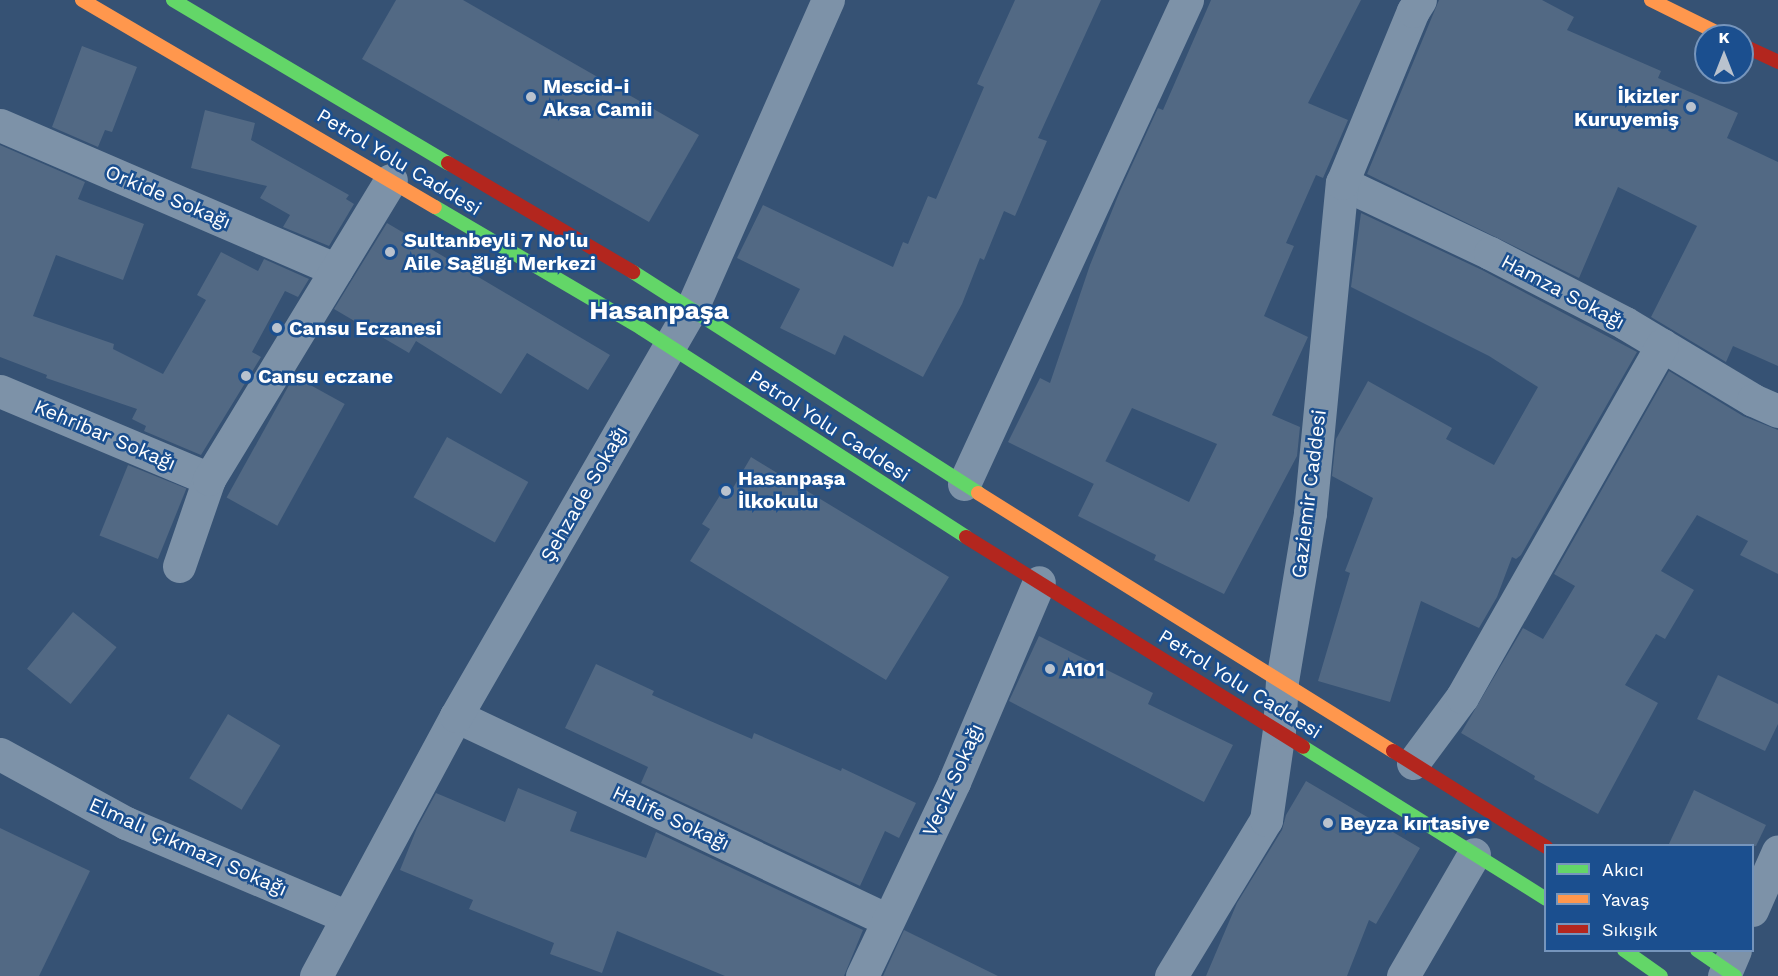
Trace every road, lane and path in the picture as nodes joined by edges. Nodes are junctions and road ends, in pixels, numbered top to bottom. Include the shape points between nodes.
1 (82, 0) edge
2 (173, 0) edge
3 (828, 0) edge
4 (1186, 0) edge
5 (1420, 0) edge
6 (1651, 0) edge
7 (1700, 24) edge
8 (1754, 51) edge
9 (1778, 62) edge
10 (0, 125) edge
11 (391, 180) junction
12 (1342, 183) junction
13 (336, 270) junction
14 (692, 308) junction
15 (1662, 345) junction
16 (669, 346) junction
17 (0, 391) edge
18 (1778, 411) edge
19 (209, 479) junction
20 (964, 484) junction
21 (179, 566) dead end
22 (1039, 582) junction
23 (1282, 681) junction
24 (456, 716) junction
25 (1279, 730) junction
26 (0, 754) edge
27 (1413, 763) junction
28 (1544, 846) edge
29 (1778, 851) edge
30 (1474, 854) junction
31 (1544, 898) edge
32 (1754, 905) edge
33 (347, 917) junction
34 (887, 920) junction
35 (1625, 952) edge
36 (1699, 952) edge
37 (1730, 968) edge
38 (316, 976) edge
39 (862, 976) edge
40 (1171, 976) edge
41 (1403, 976) edge
42 (1661, 976) edge

1 - 11 main road, Petrol Yolu Caddesi
2 - 14 main road, Petrol Yolu Caddesi
3 - 14 street, Şehzade Sokağı
4 - 20 street
5 - 12 street, Gaziemir Caddesi
6 - 7 main road
8 - 9 main road
10 - 13 street, Orkide Sokağı
11 - 13 street
11 - 16 main road, Petrol Yolu Caddesi
12 - 15 street, Hamza Sokağı via 1490,254
12 - 23 street, Gaziemir Caddesi via 1310,513
13 - 19 street
14 - 16 street, Şehzade Sokağı
14 - 20 main road, Petrol Yolu Caddesi
15 - 18 street, Hamza Sokağı
15 - 27 street via 1462,697
16 - 22 main road, Petrol Yolu Caddesi
16 - 24 street, Şehzade Sokağı
17 - 19 street, Kehribar Sokağı
19 - 21 street
20 - 23 main road, Petrol Yolu Caddesi
22 - 25 main road, Petrol Yolu Caddesi
22 - 34 street, Veciz Sokağı via 954,782
23 - 25 street, Gaziemir Caddesi
23 - 27 main road, Petrol Yolu Caddesi
24 - 33 street, Şehzade Sokağı
24 - 34 street, Halife Sokağı
25 - 30 main road, Petrol Yolu Caddesi
25 - 40 street, Gaziemir Caddesi via 1266,820
26 - 33 street, Elmalı Çıkmazı Sokağı via 126,823
27 - 28 main road, Petrol Yolu Caddesi
29 - 32 street
30 - 31 main road, Petrol Yolu Caddesi
30 - 41 street
33 - 38 street, Şehzade Sokağı
34 - 39 street, Veciz Sokağı
35 - 42 main road
36 - 37 main road

